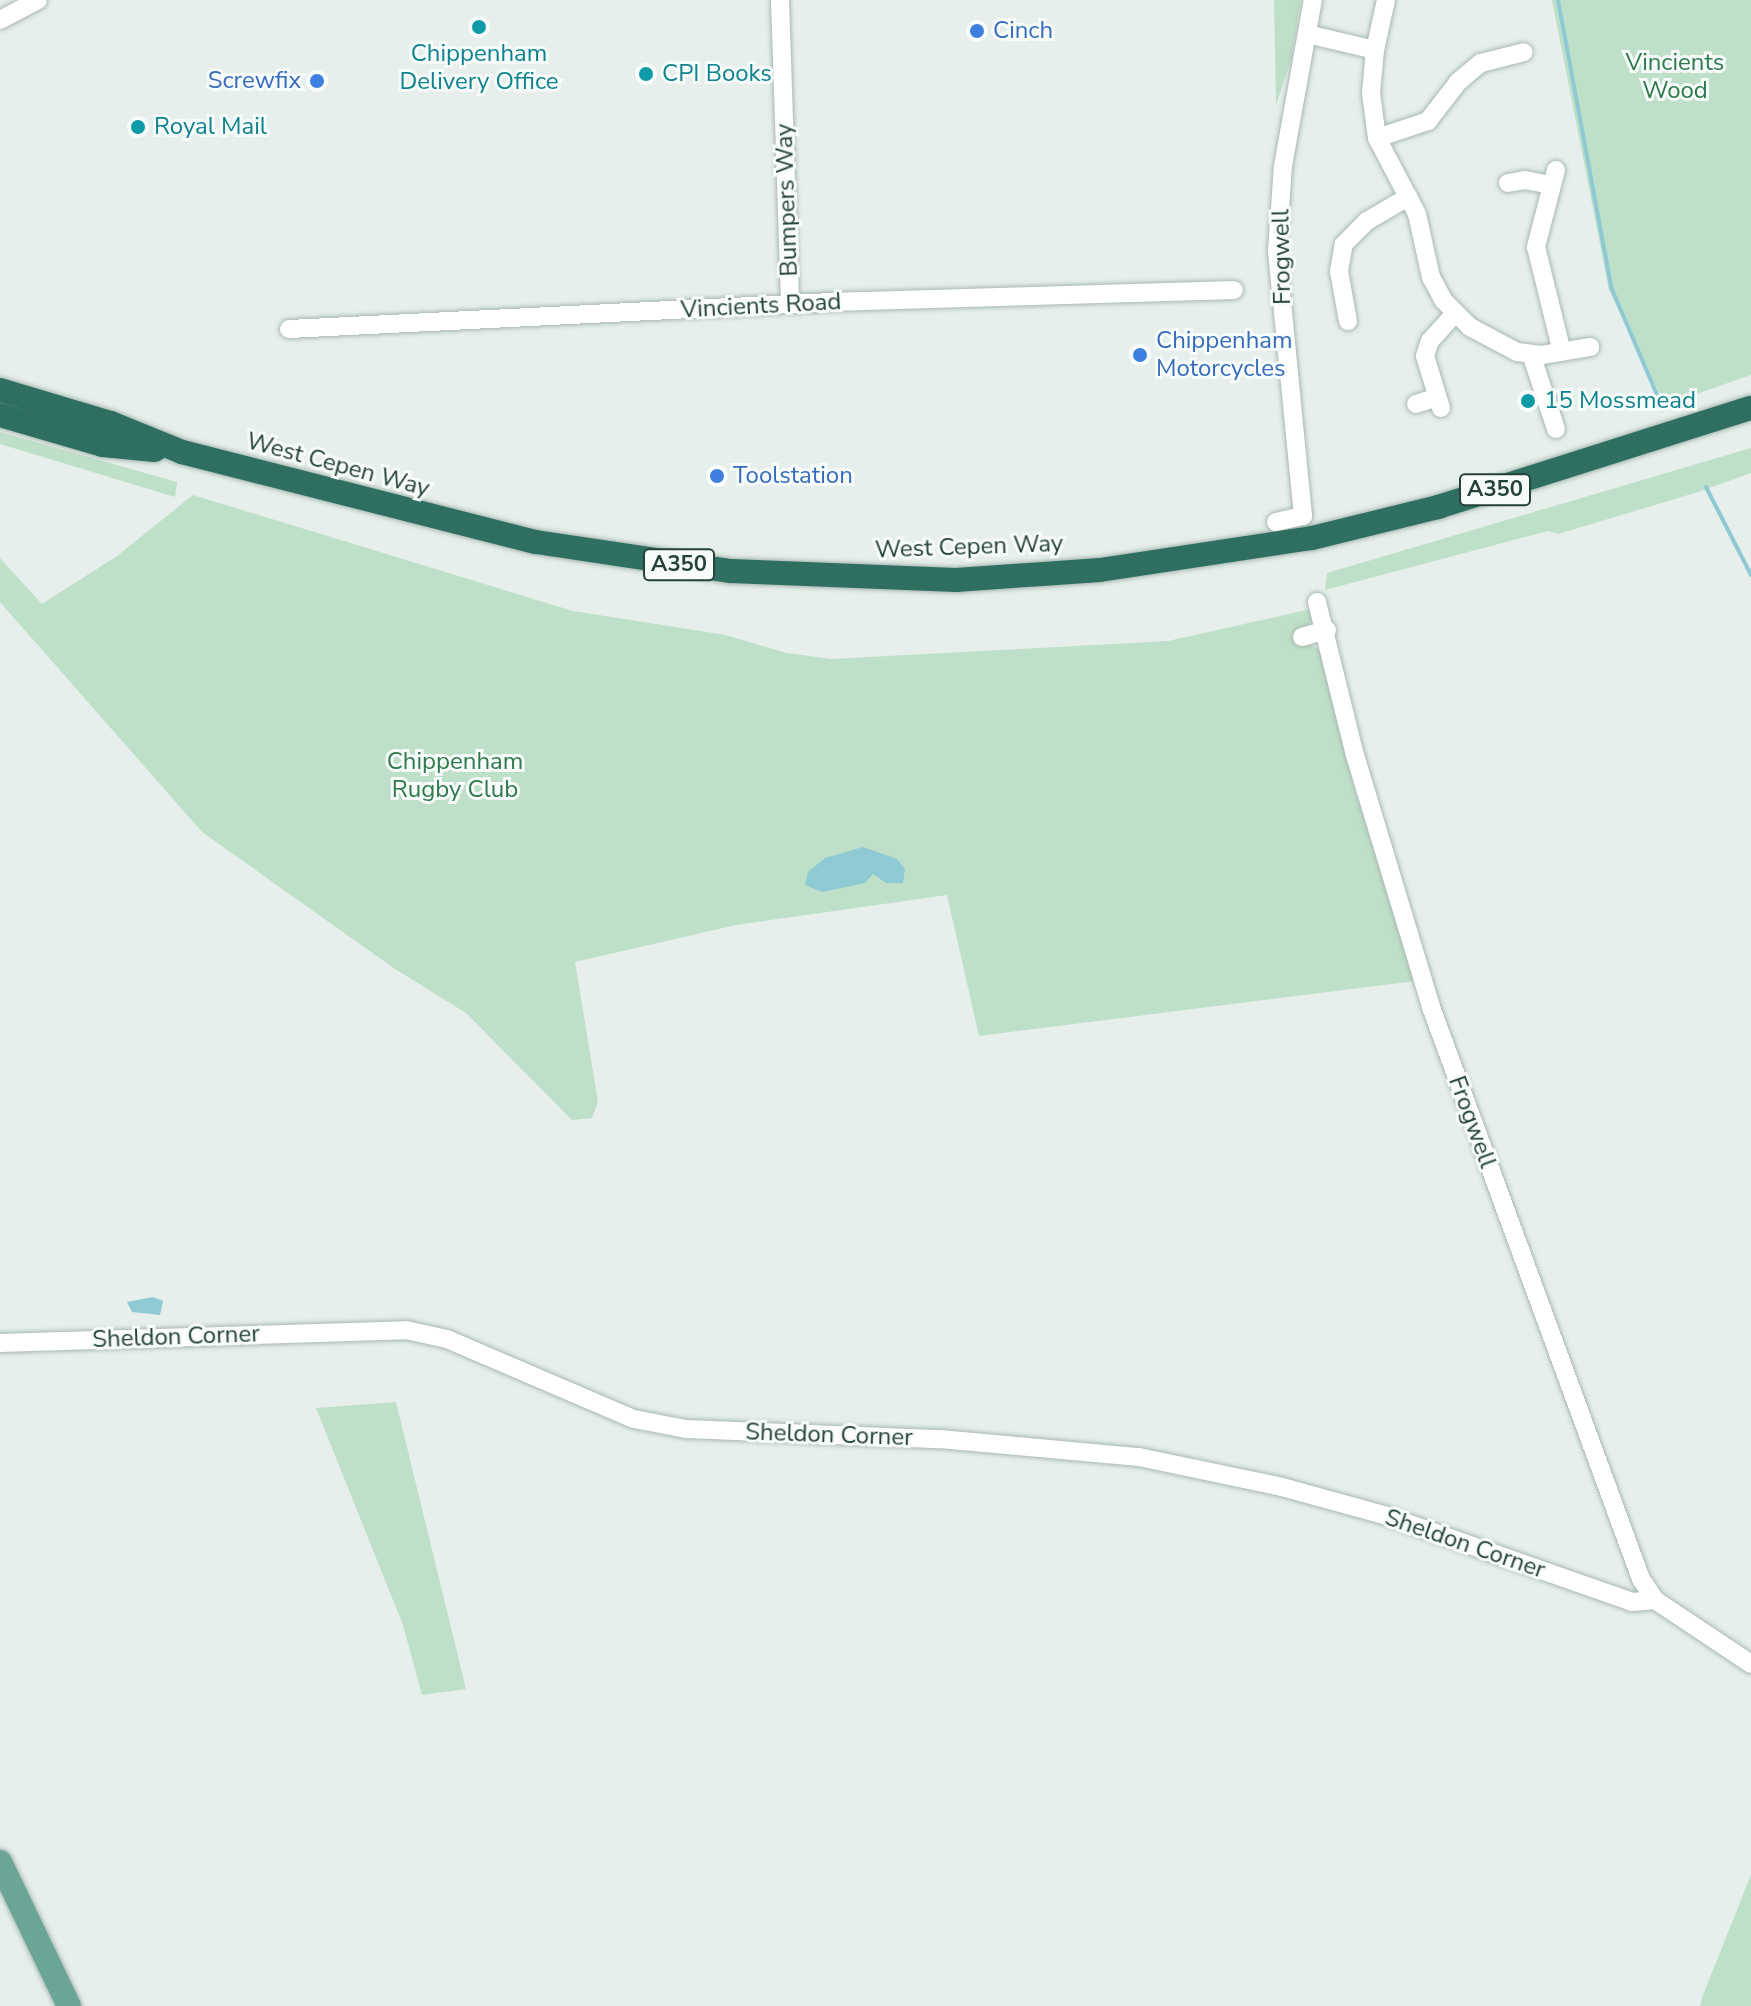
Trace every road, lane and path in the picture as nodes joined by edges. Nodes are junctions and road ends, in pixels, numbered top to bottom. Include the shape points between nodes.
1 (38, 0) edge
2 (780, 0) edge
3 (1313, 0) edge
4 (1386, 0) edge
5 (0, 20) edge
6 (1307, 34) junction
7 (1375, 50) junction
8 (1524, 52) dead end
9 (1377, 138) junction
10 (1508, 183) dead end
11 (1408, 197) junction
12 (1234, 290) dead end
13 (1364, 299) dead end
14 (790, 304) junction
15 (1454, 314) junction
16 (289, 329) dead end
17 (1590, 347) dead end
18 (1562, 352) junction
19 (1531, 354) junction
20 (0, 390) edge
21 (1416, 404) dead end
22 (1751, 408) edge
23 (0, 415) edge
24 (1556, 429) dead end
25 (182, 452) junction
26 (1276, 522) dead end
27 (1317, 602) dead end
28 (1327, 630) junction
29 (1302, 637) dead end
30 (0, 1343) edge
31 (1655, 1600) junction
32 (1751, 1664) edge
33 (0, 1862) edge
34 (69, 2006) edge

1 - 5 street
2 - 14 street, Bumpers Way
3 - 6 street, Frogwell
4 - 7 street
6 - 7 street
6 - 26 street, Frogwell via 1283,166 1277,251 1311,516
7 - 9 street via 1371,93
8 - 9 street via 1467,74 1425,124
9 - 11 street
10 - 18 street via 1553,178 1536,247
11 - 13 street via 1347,239 1339,264 1346,313
11 - 15 street via 1423,231 1431,277
12 - 14 street, Vincients Road
14 - 16 street, Vincients Road
15 - 19 street via 1495,343
15 - 21 street via 1426,352 1439,403
17 - 18 street
18 - 19 street
19 - 24 street
20 - 25 highway, West Cepen Way / A350 via 111,423
22 - 25 highway, West Cepen Way / A350 via 1438,507 1312,538 1100,570 956,580 774,575 600,553 419,516
23 - 25 highway, West Cepen Way / A350 via 103,445
27 - 28 street, Frogwell
28 - 29 street
28 - 31 street, Frogwell via 1355,755 1431,1007 1591,1449 1641,1579
30 - 31 street, Sheldon Corner via 406,1330 447,1339 634,1419 686,1429 940,1439 1139,1457 1387,1516 1632,1602
31 - 32 street
33 - 34 main road

